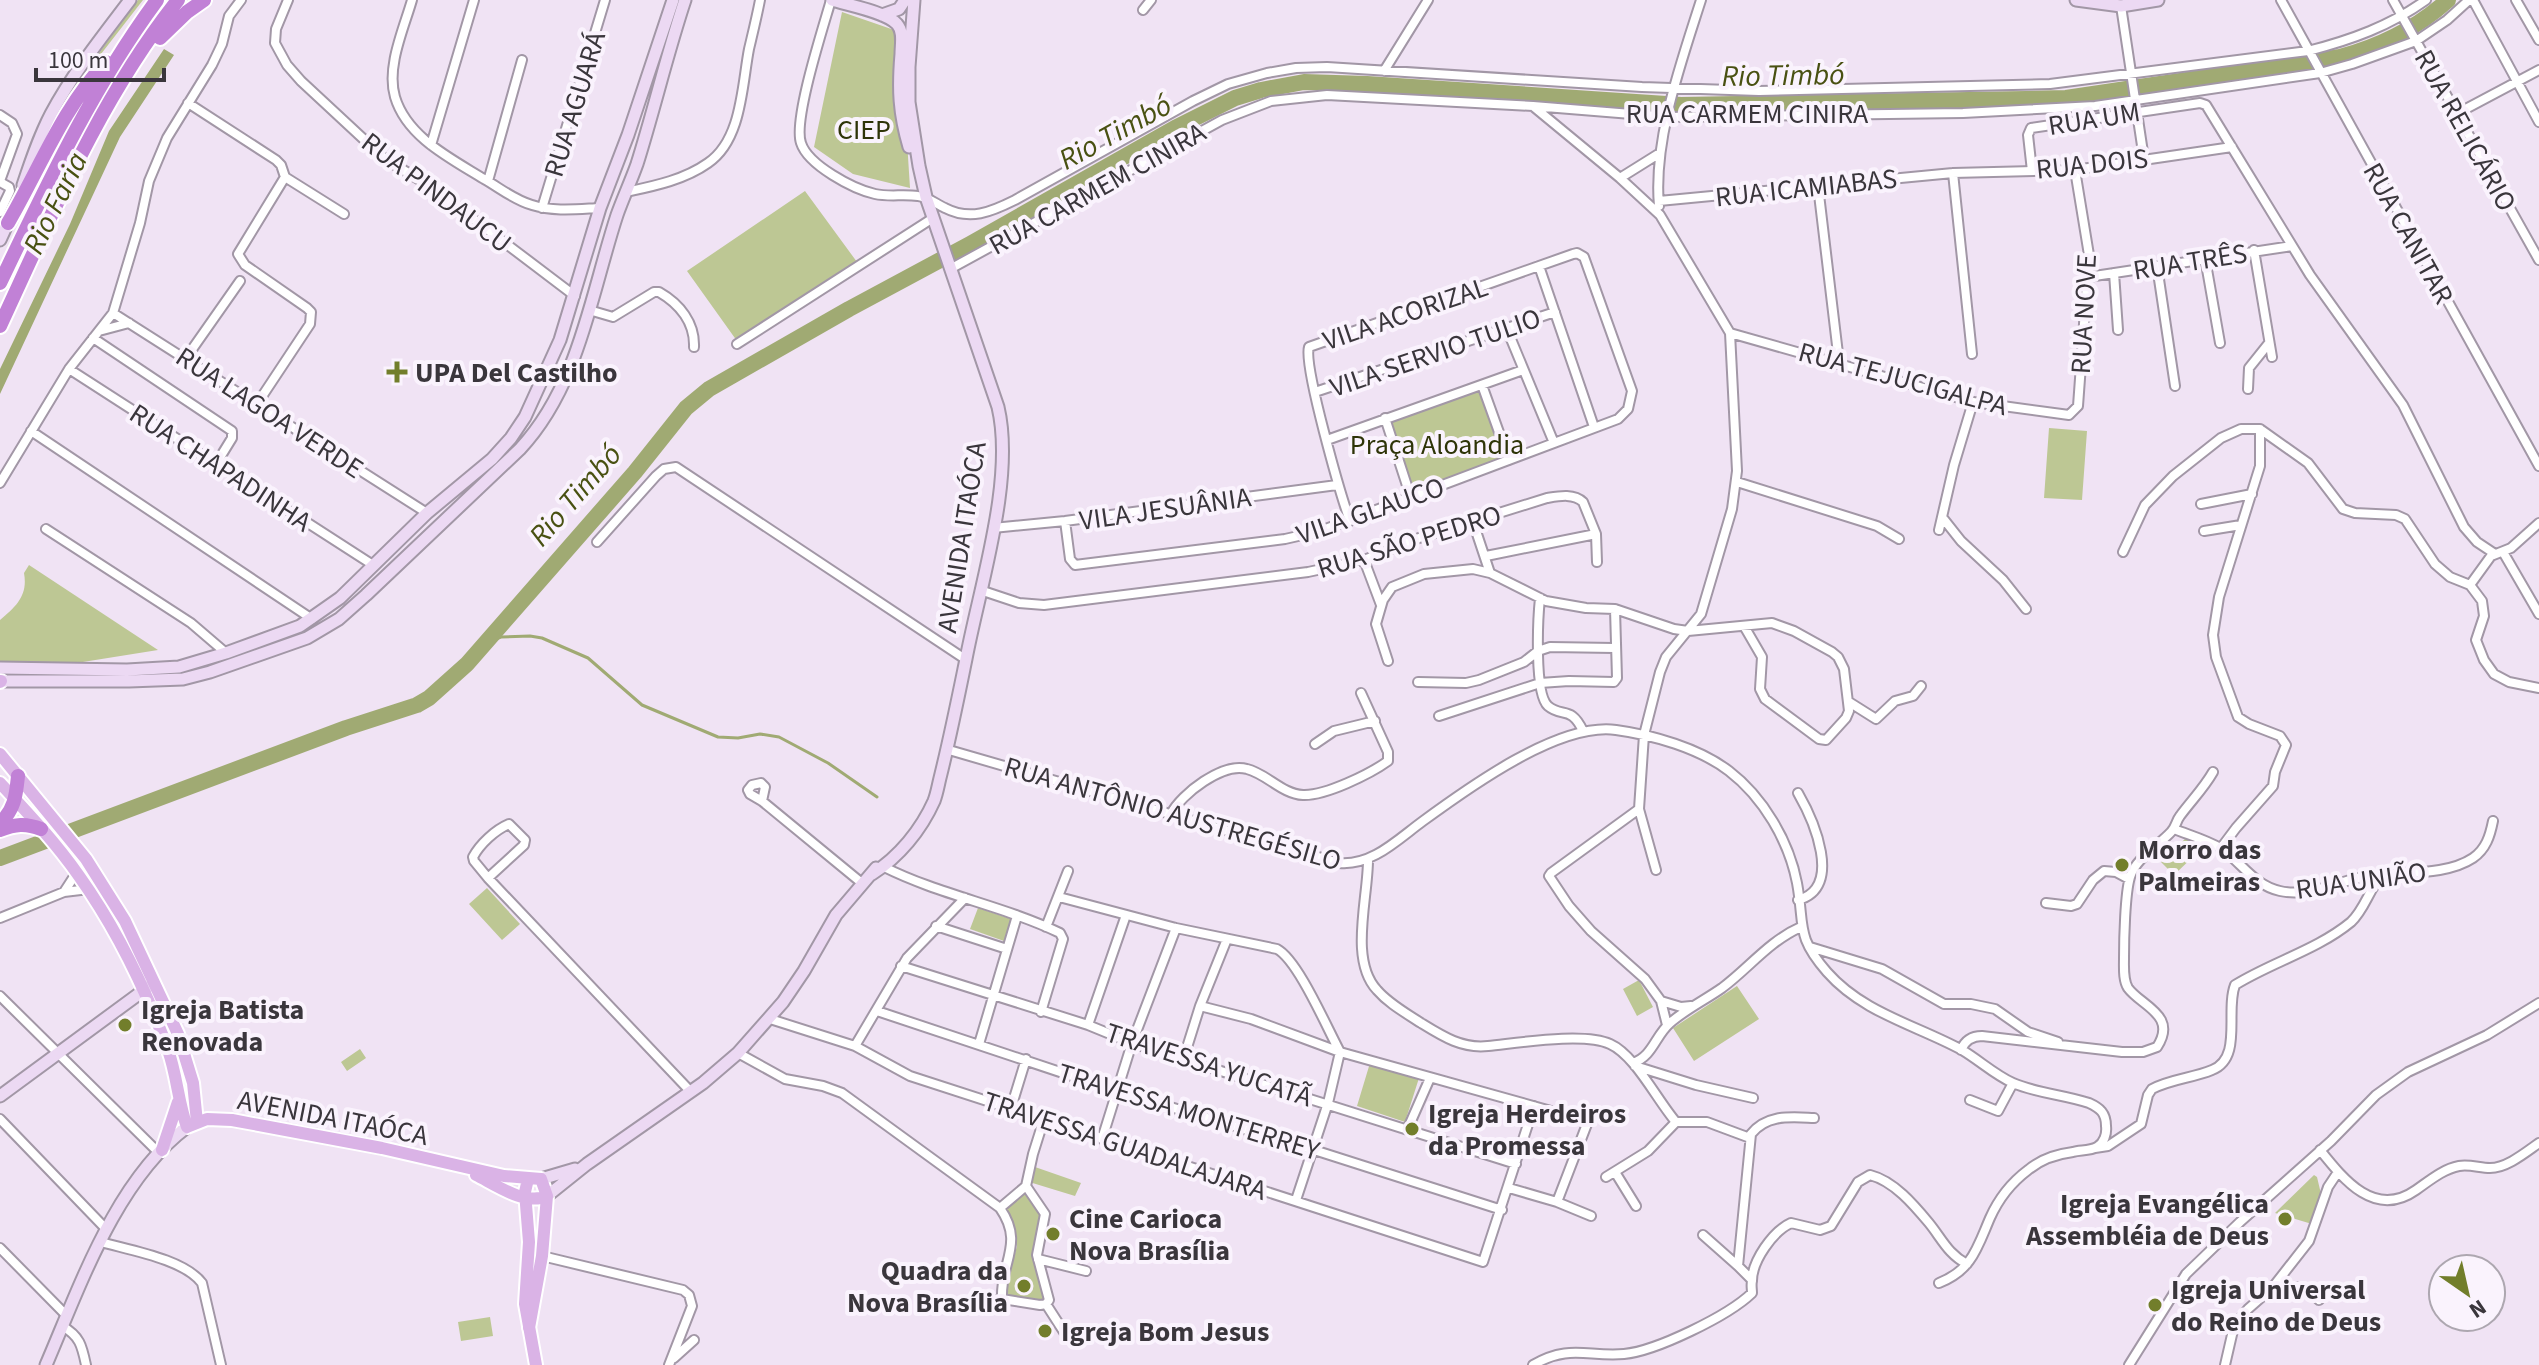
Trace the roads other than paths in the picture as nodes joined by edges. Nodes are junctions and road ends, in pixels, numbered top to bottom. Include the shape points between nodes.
1 (130, 0) edge
2 (157, 0) edge
3 (178, 0) edge
4 (204, 0) edge
5 (241, 0) edge
6 (288, 0) edge
7 (412, 0) edge
8 (474, 0) edge
9 (603, 0) edge
10 (673, 0) edge
11 (685, 0) edge
12 (760, 0) edge
13 (831, 0) edge
14 (905, 0) edge
15 (914, 0) edge
16 (1151, 0) edge
17 (1428, 0) edge
18 (1701, 0) edge
19 (2076, 0) edge
20 (2158, 0) edge
21 (2281, 0) edge
22 (2393, 0) edge
23 (2426, 0) edge
24 (2471, 0) edge
25 (2516, 0) edge
26 (2121, 6) junction
27 (1143, 10) dead end
28 (882, 15) junction
29 (2404, 19) junction
30 (2415, 39) junction
31 (2539, 40) edge
32 (127, 42) junction
33 (2309, 53) junction
34 (136, 59) junction
35 (522, 60) dead end
36 (2319, 70) junction
37 (2539, 70) edge
38 (1384, 71) junction
39 (2130, 77) junction
40 (2517, 82) junction
41 (1675, 90) junction
42 (2133, 99) junction
43 (188, 103) junction
44 (1533, 106) junction
45 (2136, 112) junction
46 (2458, 113) junction
47 (1669, 114) junction
48 (0, 115) edge
49 (2539, 122) edge
50 (431, 145) junction
51 (2232, 147) junction
52 (1660, 153) junction
53 (2144, 159) junction
54 (919, 166) junction
55 (2075, 170) junction
56 (2032, 171) junction
57 (1953, 173) junction
58 (285, 177) junction
59 (1620, 178) junction
60 (0, 181) edge
61 (488, 181) junction
62 (1818, 186) junction
63 (626, 192) junction
64 (926, 197) junction
65 (1659, 201) junction
66 (542, 208) junction
67 (600, 208) junction
68 (344, 214) dead end
69 (618, 214) junction
70 (1660, 215) junction
71 (4, 218) edge
72 (933, 218) junction
73 (0, 240) edge
74 (2292, 246) junction
75 (2254, 250) junction
76 (1581, 254) joint
77 (2205, 258) junction
78 (2539, 260) edge
79 (948, 265) junction
80 (1539, 266) junction
81 (2157, 266) junction
82 (2114, 273) junction
83 (2088, 277) junction
84 (240, 281) dead end
85 (0, 283) edge
86 (575, 296) junction
87 (589, 310) junction
88 (1555, 312) junction
89 (113, 313) junction
90 (129, 323) junction
91 (0, 326) edge
92 (1506, 327) junction
93 (2118, 330) dead end
94 (1730, 333) junction
95 (95, 335) junction
96 (2220, 343) dead end
97 (2269, 343) junction
98 (737, 344) dead end
99 (694, 347) dead end
100 (1972, 354) dead end
101 (2272, 357) dead end
102 (186, 358) junction
103 (1839, 362) junction
104 (69, 369) junction
105 (1523, 370) junction
106 (543, 379) junction
107 (1482, 385) junction
108 (561, 386) junction
109 (2175, 386) dead end
110 (2248, 389) dead end
111 (1315, 392) junction
112 (1973, 402) junction
113 (257, 404) junction
114 (2075, 411) joint
115 (1385, 418) junction
116 (1594, 427) junction
117 (2260, 429) junction
118 (31, 431) junction
119 (1327, 440) junction
120 (1554, 443) junction
121 (1509, 460) junction
122 (216, 464) junction
123 (2539, 466) edge
124 (1737, 482) junction
125 (0, 483) edge
126 (1337, 485) junction
127 (2252, 494) junction
128 (1411, 498) junction
129 (2201, 504) dead end
130 (456, 511) junction
131 (427, 513) junction
132 (1942, 517) junction
133 (1065, 521) junction
134 (1350, 521) junction
135 (1473, 522) junction
136 (2539, 523) edge
137 (2241, 525) junction
138 (993, 528) junction
139 (46, 529) dead end
140 (1939, 530) dead end
141 (2204, 531) dead end
142 (1596, 534) junction
143 (1899, 539) dead end
144 (597, 542) dead end
145 (418, 545) junction
146 (2123, 552) dead end
147 (2499, 553) junction
148 (1486, 556) junction
149 (1364, 560) junction
150 (1597, 562) dead end
151 (373, 565) junction
152 (1490, 573) junction
153 (2470, 585) junction
154 (980, 590) junction
155 (1540, 598) junction
156 (1381, 605) junction
157 (1615, 609) junction
158 (2026, 609) dead end
159 (2539, 614) edge
160 (312, 619) junction
161 (1744, 626) junction
162 (1688, 631) junction
163 (1614, 648) junction
164 (1538, 651) junction
165 (226, 653) junction
166 (965, 659) junction
167 (1388, 661) dead end
168 (0, 668) edge
169 (0, 681) edge
170 (1418, 682) dead end
171 (1540, 683) junction
172 (1921, 686) dead end
173 (2539, 688) edge
174 (1361, 693) dead end
175 (1849, 702) junction
176 (1439, 716) dead end
177 (1375, 721) junction
178 (1583, 731) junction
179 (1644, 735) junction
180 (1315, 744) dead end
181 (949, 750) junction
182 (0, 754) edge
183 (2213, 772) dead end
184 (18, 776) junction
185 (939, 781) junction
186 (0, 783) edge
187 (1798, 793) dead end
188 (16, 800) junction
189 (762, 801) dead end
190 (1639, 809) junction
191 (1171, 814) junction
192 (2493, 821) dead end
193 (0, 823) edge
194 (2174, 829) junction
195 (0, 830) edge
196 (47, 836) junction
197 (2221, 848) junction
198 (1368, 860) junction
199 (884, 867) junction
200 (1656, 870) dead end
201 (1068, 871) dead end
202 (95, 873) junction
203 (872, 874) junction
204 (2382, 875) junction
205 (488, 878) junction
206 (2129, 879) junction
207 (83, 881) junction
208 (863, 884) junction
209 (64, 892) junction
210 (1059, 897) junction
211 (965, 898) junction
212 (1798, 900) junction
213 (2046, 903) dead end
214 (1126, 915) junction
215 (1017, 916) junction
216 (0, 918) edge
217 (936, 926) junction
218 (1046, 927) junction
219 (1801, 927) junction
220 (1176, 928) junction
221 (1227, 939) junction
222 (1809, 947) junction
223 (1007, 949) junction
224 (901, 966) junction
225 (155, 982) junction
226 (142, 990) junction
227 (0, 996) edge
228 (993, 996) junction
229 (1661, 1001) junction
230 (2539, 1003) edge
231 (1200, 1006) junction
232 (1692, 1006) junction
233 (877, 1011) junction
234 (1041, 1012) junction
235 (770, 1019) junction
236 (1088, 1025) junction
237 (1667, 1025) junction
238 (1132, 1043) junction
239 (979, 1044) junction
240 (855, 1046) junction
241 (2078, 1049) junction
242 (1961, 1050) junction
243 (1340, 1052) junction
244 (738, 1053) junction
245 (57, 1054) junction
246 (1184, 1057) junction
247 (1026, 1059) junction
248 (1634, 1065) junction
249 (1430, 1078) junction
250 (2013, 1083) junction
251 (1117, 1091) junction
252 (691, 1092) junction
253 (0, 1096) edge
254 (194, 1097) junction
255 (1753, 1098) dead end
256 (1970, 1100) dead end
257 (178, 1102) junction
258 (1328, 1103) junction
259 (1534, 1106) junction
260 (1011, 1108) junction
261 (1551, 1111) dead end
262 (1814, 1118) dead end
263 (0, 1119) edge
264 (1044, 1119) junction
265 (232, 1120) junction
266 (1676, 1122) junction
267 (192, 1124) junction
268 (1587, 1124) dead end
269 (1408, 1128) junction
270 (1750, 1138) junction
271 (1102, 1139) junction
272 (2539, 1143) edge
273 (2095, 1148) junction
274 (1314, 1150) junction
275 (2320, 1150) junction
276 (161, 1151) junction
277 (587, 1164) junction
278 (1516, 1164) junction
279 (463, 1167) junction
280 (1615, 1172) junction
281 (2338, 1172) junction
282 (1606, 1177) dead end
283 (534, 1179) junction
284 (1026, 1186) junction
285 (1509, 1188) junction
286 (547, 1196) junction
287 (525, 1198) junction
288 (1296, 1200) junction
289 (1557, 1202) junction
290 (1636, 1206) dead end
291 (1000, 1208) junction
292 (1502, 1210) junction
293 (1591, 1216) dead end
294 (107, 1230) junction
295 (1703, 1235) dead end
296 (101, 1242) junction
297 (0, 1248) edge
298 (542, 1256) junction
299 (1038, 1259) junction
300 (1967, 1264) junction
301 (1738, 1266) junction
302 (1086, 1271) dead end
303 (1751, 1279) junction
304 (1939, 1283) dead end
305 (2273, 1287) junction
306 (1002, 1299) junction
307 (2319, 1300) dead end
308 (974, 1304) dead end
309 (1046, 1304) junction
310 (65, 1321) junction
311 (529, 1328) junction
312 (1064, 1332) dead end
313 (694, 1340) dead end
314 (1609, 1354) junction
315 (670, 1363) edge
316 (46, 1365) edge
317 (86, 1365) edge
318 (221, 1365) edge
319 (536, 1365) edge
320 (1533, 1365) edge
321 (1612, 1365) edge
322 (2129, 1365) edge
323 (2225, 1365) edge

1 - 71 main road via 55,108
2 - 32 highway
3 - 34 highway
4 - 34 highway
5 - 43 street
6 - 86 street, RUA PINDAUCU via 275,43 301,81 385,159 430,186
7 - 50 street via 396,59 394,95 413,129
8 - 50 street
9 - 66 street, RUA AGUARÁ
10 - 67 main road
11 - 63 main road
12 - 63 street via 736,117 720,152 685,175
13 - 28 main road
13 - 64 street via 801,114 802,146 818,165 859,189
14 - 28 main road via 899,9
15 - 54 main road, AVENIDA ITAÓCA via 909,102
16 - 27 street
17 - 38 street
18 - 41 street
19 - 26 main road
20 - 26 main road
21 - 33 street, RUA CANITAR
22 - 29 street, RUA RELICÁRIO
23 - 29 street, RUA CARMEM CINIRA
24 - 30 street, RUA CARMEM CINIRA
24 - 40 street
25 - 31 street
26 - 39 street
28 - 54 main road, AVENIDA ITAÓCA via 902,34 899,111
29 - 30 street, RUA RELICÁRIO
29 - 33 street, RUA CARMEM CINIRA
30 - 36 street, RUA CARMEM CINIRA via 2382,55
30 - 46 street, RUA RELICÁRIO
32 - 71 highway via 95,73
32 - 85 highway via 70,137
33 - 36 street, RUA CANITAR
33 - 39 street, RUA CARMEM CINIRA
34 - 91 highway via 80,155
35 - 61 street
36 - 42 street, RUA CARMEM CINIRA
36 - 123 street, RUA CANITAR
37 - 40 street
38 - 41 street, RUA CARMEM CINIRA
38 - 64 street, RUA CARMEM CINIRA via 1296,68 1228,84 986,213 961,215
39 - 41 street, RUA CARMEM CINIRA via 1962,87
39 - 42 street
40 - 46 street
40 - 49 street
41 - 47 street
42 - 45 street
42 - 47 street, RUA CARMEM CINIRA via 1991,112
43 - 58 street via 276,160
43 - 89 street via 149,181
44 - 47 street, RUA CARMEM CINIRA
44 - 59 street
44 - 79 street, RUA CARMEM CINIRA via 1327,95 1271,101 1222,120
45 - 51 street, RUA UM via 2200,103 2208,107
45 - 53 street
45 - 56 street, RUA UM via 2031,128
46 - 78 street, RUA RELICÁRIO
47 - 52 street
48 - 60 street via 17,134
50 - 61 street
51 - 53 street, RUA DOIS
51 - 74 street
52 - 59 street
52 - 65 street
53 - 55 street, RUA DOIS
54 - 64 main road, AVENIDA ITAÓCA
55 - 56 street, RUA DOIS
55 - 83 street, RUA NOVE
56 - 57 street, RUA DOIS
57 - 62 street, RUA ICAMIABAS
57 - 100 street
58 - 68 street
58 - 113 street via 238,254 245,265 307,308 311,318
59 - 70 street
60 - 71 street via 10,189
61 - 66 street
62 - 65 street, RUA ICAMIABAS
62 - 103 street
63 - 69 main road
64 - 72 main road, AVENIDA ITAÓCA
65 - 70 street
66 - 67 street
67 - 69 main road via 611,206
67 - 86 main road
69 - 87 main road
70 - 94 street
71 - 73 main road
72 - 79 main road, AVENIDA ITAÓCA
72 - 98 street
74 - 75 street, RUA TRÊS
74 - 147 street via 2403,405 2464,527 2477,542
75 - 77 street, RUA TRÊS
75 - 97 street
76 - 80 street, VILA ACORIZAL
76 - 116 street, VILA GLAUCO via 1632,391 1623,415
77 - 81 street, RUA TRÊS
77 - 96 street
79 - 138 main road, AVENIDA ITAÓCA via 1002,423 1002,473
80 - 88 street
80 - 111 street, VILA ACORIZAL via 1312,344 1307,355
81 - 82 street, RUA TRÊS
81 - 109 street
82 - 83 street, RUA TRÊS
82 - 93 street
83 - 114 street, RUA NOVE
84 - 102 street
86 - 106 main road
87 - 99 street via 613,317 659,292 687,318
87 - 108 main road
88 - 92 street, VILA SERVIO TULIO
88 - 116 street
89 - 90 street, RUA LAGOA VERDE
89 - 95 street
90 - 95 street
90 - 102 street, RUA LAGOA VERDE
92 - 105 street
92 - 111 street, VILA SERVIO TULIO
94 - 103 street, RUA TEJUCIGALPA
94 - 124 street
95 - 104 street
95 - 122 street via 232,431
97 - 101 street
97 - 110 street via 2249,368
102 - 113 street, RUA LAGOA VERDE
103 - 112 street, RUA TEJUCIGALPA
104 - 118 street
104 - 122 street, RUA CHAPADINHA
105 - 107 street
105 - 120 street
106 - 108 main road
106 - 131 main road via 508,442
107 - 115 street
107 - 121 street
108 - 130 main road via 534,435
111 - 119 street, VILA ACORIZAL
112 - 114 street, RUA TEJUCIGALPA via 2063,415
112 - 132 street
113 - 131 street, RUA LAGOA VERDE
115 - 119 street
115 - 128 street
116 - 120 street, VILA GLAUCO
117 - 127 street via 2260,466
117 - 146 street via 2241,429 2221,438 2173,476 2145,505
117 - 153 street via 2308,463 2343,509 2401,517 2442,571
118 - 125 street
118 - 160 street
119 - 126 street, VILA ACORIZAL
120 - 121 street, VILA GLAUCO
121 - 128 street, VILA GLAUCO
122 - 151 street, RUA CHAPADINHA
124 - 143 street via 1877,526
124 - 162 street via 1701,614
126 - 133 street, VILA JESUÂNIA
126 - 134 street, VILA ACORIZAL
127 - 129 street
127 - 137 street
128 - 134 street, VILA GLAUCO
130 - 131 main road
130 - 145 main road
131 - 145 main road
131 - 151 main road
132 - 140 street
132 - 158 street
133 - 134 street, VILA GLAUCO via 1075,565 1285,539
133 - 138 street, VILA JESUÂNIA
135 - 142 street, RUA SÃO PEDRO via 1547,498 1573,497 1583,502
135 - 148 street
135 - 149 street, RUA SÃO PEDRO
136 - 147 street
137 - 141 street
137 - 197 street via 2213,624 2216,657 2238,717 2280,736 2286,745 2273,786
138 - 154 main road, AVENIDA ITAÓCA
139 - 165 street via 191,623
142 - 148 street
142 - 150 street, RUA SÃO PEDRO
144 - 166 street via 656,476 676,467
145 - 169 main road via 322,630 210,672 160,681
147 - 153 street
147 - 159 street
148 - 152 street
149 - 154 street, RUA SÃO PEDRO via 1308,572 1044,605
149 - 156 street
151 - 160 main road
152 - 155 street
152 - 156 street via 1456,569 1424,574 1392,587
153 - 173 street via 2484,609 2476,640 2484,660 2501,679
154 - 166 main road, AVENIDA ITAÓCA
155 - 157 street
155 - 164 street
156 - 167 street via 1376,624
157 - 162 street
157 - 163 street
160 - 165 main road
161 - 162 street
161 - 175 street via 1784,626 1832,652 1842,663
161 - 175 street via 1762,657 1762,694 1772,704 1824,741 1846,718
162 - 179 street via 1660,672
163 - 164 street via 1558,646
163 - 171 street via 1612,683
164 - 170 street via 1479,680
164 - 171 street
165 - 168 main road via 161,669
166 - 181 main road, AVENIDA ITAÓCA
171 - 176 street
171 - 178 street via 1548,706 1576,718
172 - 175 street via 1876,719
174 - 177 street
177 - 180 street via 1334,731
177 - 191 street via 1388,752 1381,767 1305,795 1238,768 1196,788
178 - 179 street, RUA ANTÔNIO AUSTREGÉSILO
178 - 198 street, RUA ANTÔNIO AUSTREGÉSILO via 1506,766
179 - 190 street
179 - 212 street, RUA ANTÔNIO AUSTREGÉSILO via 1705,757 1730,771 1748,790 1784,843
181 - 185 main road, AVENIDA ITAÓCA
181 - 191 street, RUA ANTÔNIO AUSTREGÉSILO
182 - 184 main road
183 - 194 street
184 - 188 highway
184 - 202 main road
185 - 199 main road, AVENIDA ITAÓCA via 919,828
185 - 203 main road, AVENIDA ITAÓCA via 910,829
186 - 188 main road
187 - 212 street via 1815,826 1822,872 1816,890
188 - 193 highway
188 - 196 main road
189 - 208 street
190 - 200 street
190 - 229 street via 1549,876 1569,906
191 - 198 street, RUA ANTÔNIO AUSTREGÉSILO via 1339,863
192 - 204 street, RUA UNIÃO via 2482,851 2462,864
194 - 197 street, RUA UNIÃO
194 - 206 street
195 - 196 highway via 29,824
196 - 207 main road
197 - 204 street, RUA UNIÃO via 2258,881 2284,892
198 - 248 street via 1362,961 1372,984 1390,1002 1443,1037 1465,1045 1601,1041
199 - 203 main road, AVENIDA ITAÓCA
199 - 211 street
201 - 210 street
202 - 207 main road
202 - 225 main road
203 - 208 main road, AVENIDA ITAÓCA
204 - 273 street via 2361,911 2344,927 2235,985 2230,1049 2223,1064 2152,1089 2141,1124 2108,1146
205 - 205 street via 473,857 509,824 524,845
205 - 252 street
206 - 213 street via 2104,871 2077,904
206 - 241 street via 2124,978 2156,1012 2162,1039 2143,1052
207 - 209 street
207 - 209 street
207 - 226 main road
208 - 235 main road, AVENIDA ITAÓCA via 836,915
209 - 216 street
210 - 214 street
210 - 218 street
211 - 215 street
211 - 217 street
212 - 219 street, RUA ANTÔNIO AUSTREGÉSILO
214 - 220 street
214 - 236 street
215 - 218 street
215 - 223 street
217 - 223 street
217 - 224 street
218 - 234 street via 1063,939
219 - 222 street, RUA ANTÔNIO AUSTREGÉSILO
219 - 232 street via 1779,938
220 - 221 street
220 - 238 street
221 - 231 street
221 - 243 street via 1285,954
222 - 241 street via 1882,969 1944,1004 1995,1009 2028,1032
222 - 242 street, RUA ANTÔNIO AUSTREGÉSILO via 1828,973 1863,1003
223 - 228 street
224 - 228 street, TRAVESSA YUCATÃ
224 - 233 street
225 - 226 main road
225 - 254 main road via 178,1034
226 - 245 main road
226 - 257 main road via 169,1054
227 - 245 street
228 - 234 street, TRAVESSA YUCATÃ
228 - 239 street
229 - 232 street
229 - 237 street
230 - 275 street via 2487,1035 2408,1072 2376,1095
231 - 243 street
231 - 246 street
232 - 237 street
233 - 239 street, TRAVESSA MONTERREY
233 - 240 street
234 - 236 street, TRAVESSA YUCATÃ
235 - 240 street, TRAVESSA GUADALAJARA
235 - 244 main road, AVENIDA ITAÓCA
236 - 238 street, TRAVESSA YUCATÃ
237 - 248 street
238 - 246 street, TRAVESSA YUCATÃ
238 - 251 street
239 - 247 street, TRAVESSA MONTERREY
240 - 260 street, TRAVESSA GUADALAJARA via 910,1076
241 - 242 street via 1974,1036
242 - 250 street, RUA ANTÔNIO AUSTREGÉSILO
243 - 249 street
243 - 258 street
244 - 252 main road, AVENIDA ITAÓCA
244 - 291 street via 785,1079 842,1093
245 - 253 main road
245 - 276 street
246 - 258 street, TRAVESSA YUCATÃ
247 - 251 street, TRAVESSA MONTERREY
247 - 260 street
248 - 255 street
248 - 266 street
249 - 259 street
249 - 269 street
250 - 256 street via 1998,1111
250 - 273 street, RUA ANTÔNIO AUSTREGÉSILO via 2098,1107 2107,1128
251 - 271 street
251 - 274 street, TRAVESSA MONTERREY
252 - 277 main road, AVENIDA ITAÓCA
254 - 265 main road via 207,1111
254 - 267 main road
257 - 267 main road
257 - 276 main road
258 - 269 street, TRAVESSA YUCATÃ
258 - 274 street
259 - 261 street
259 - 278 street
260 - 264 street, TRAVESSA GUADALAJARA
262 - 270 street via 1768,1120
263 - 294 street
264 - 271 street, TRAVESSA GUADALAJARA
264 - 284 street
265 - 267 main road, AVENIDA ITAÓCA
265 - 279 main road, AVENIDA ITAÓCA
266 - 270 street via 1707,1122
266 - 280 street via 1653,1147
267 - 276 main road
268 - 289 street
269 - 278 street, TRAVESSA YUCATÃ
270 - 301 street
271 - 288 street, TRAVESSA GUADALAJARA
272 - 281 street via 2495,1168 2450,1169 2397,1199 2362,1192
273 - 300 street via 2049,1158 2028,1169 1997,1204
274 - 288 street
274 - 292 street, TRAVESSA MONTERREY
275 - 281 street
275 - 322 street via 2186,1274
276 - 294 main road
277 - 283 main road, AVENIDA ITAÓCA
277 - 286 main road, AVENIDA ITAÓCA
278 - 285 street
279 - 283 main road, AVENIDA ITAÓCA
279 - 287 main road, AVENIDA ITAÓCA
280 - 282 street
280 - 290 street
281 - 305 street via 2309,1241
283 - 286 main road
283 - 287 main road
284 - 291 street
284 - 299 street via 1045,1214
285 - 289 street
285 - 292 street
286 - 287 main road
286 - 298 main road
287 - 311 main road
288 - 292 street, TRAVESSA GUADALAJARA via 1483,1262
289 - 293 street
291 - 306 street via 1012,1239
294 - 296 main road
295 - 301 street
296 - 310 main road
296 - 318 street via 183,1267 198,1278
297 - 310 street
298 - 311 main road
298 - 315 street via 689,1295 692,1306
299 - 302 street
299 - 309 street
300 - 303 street via 1947,1250 1908,1200 1870,1175 1858,1182 1831,1226 1820,1230 1791,1223 1780,1230 1761,1254
300 - 304 street
301 - 303 street
303 - 314 street via 1753,1290 1746,1298 1685,1334 1635,1352
305 - 307 street via 2301,1286
305 - 323 street via 2237,1321
306 - 308 street
306 - 309 street
309 - 312 street
310 - 316 main road
310 - 317 street via 81,1342
311 - 319 main road
313 - 315 street
314 - 320 street via 1560,1353
314 - 321 street

